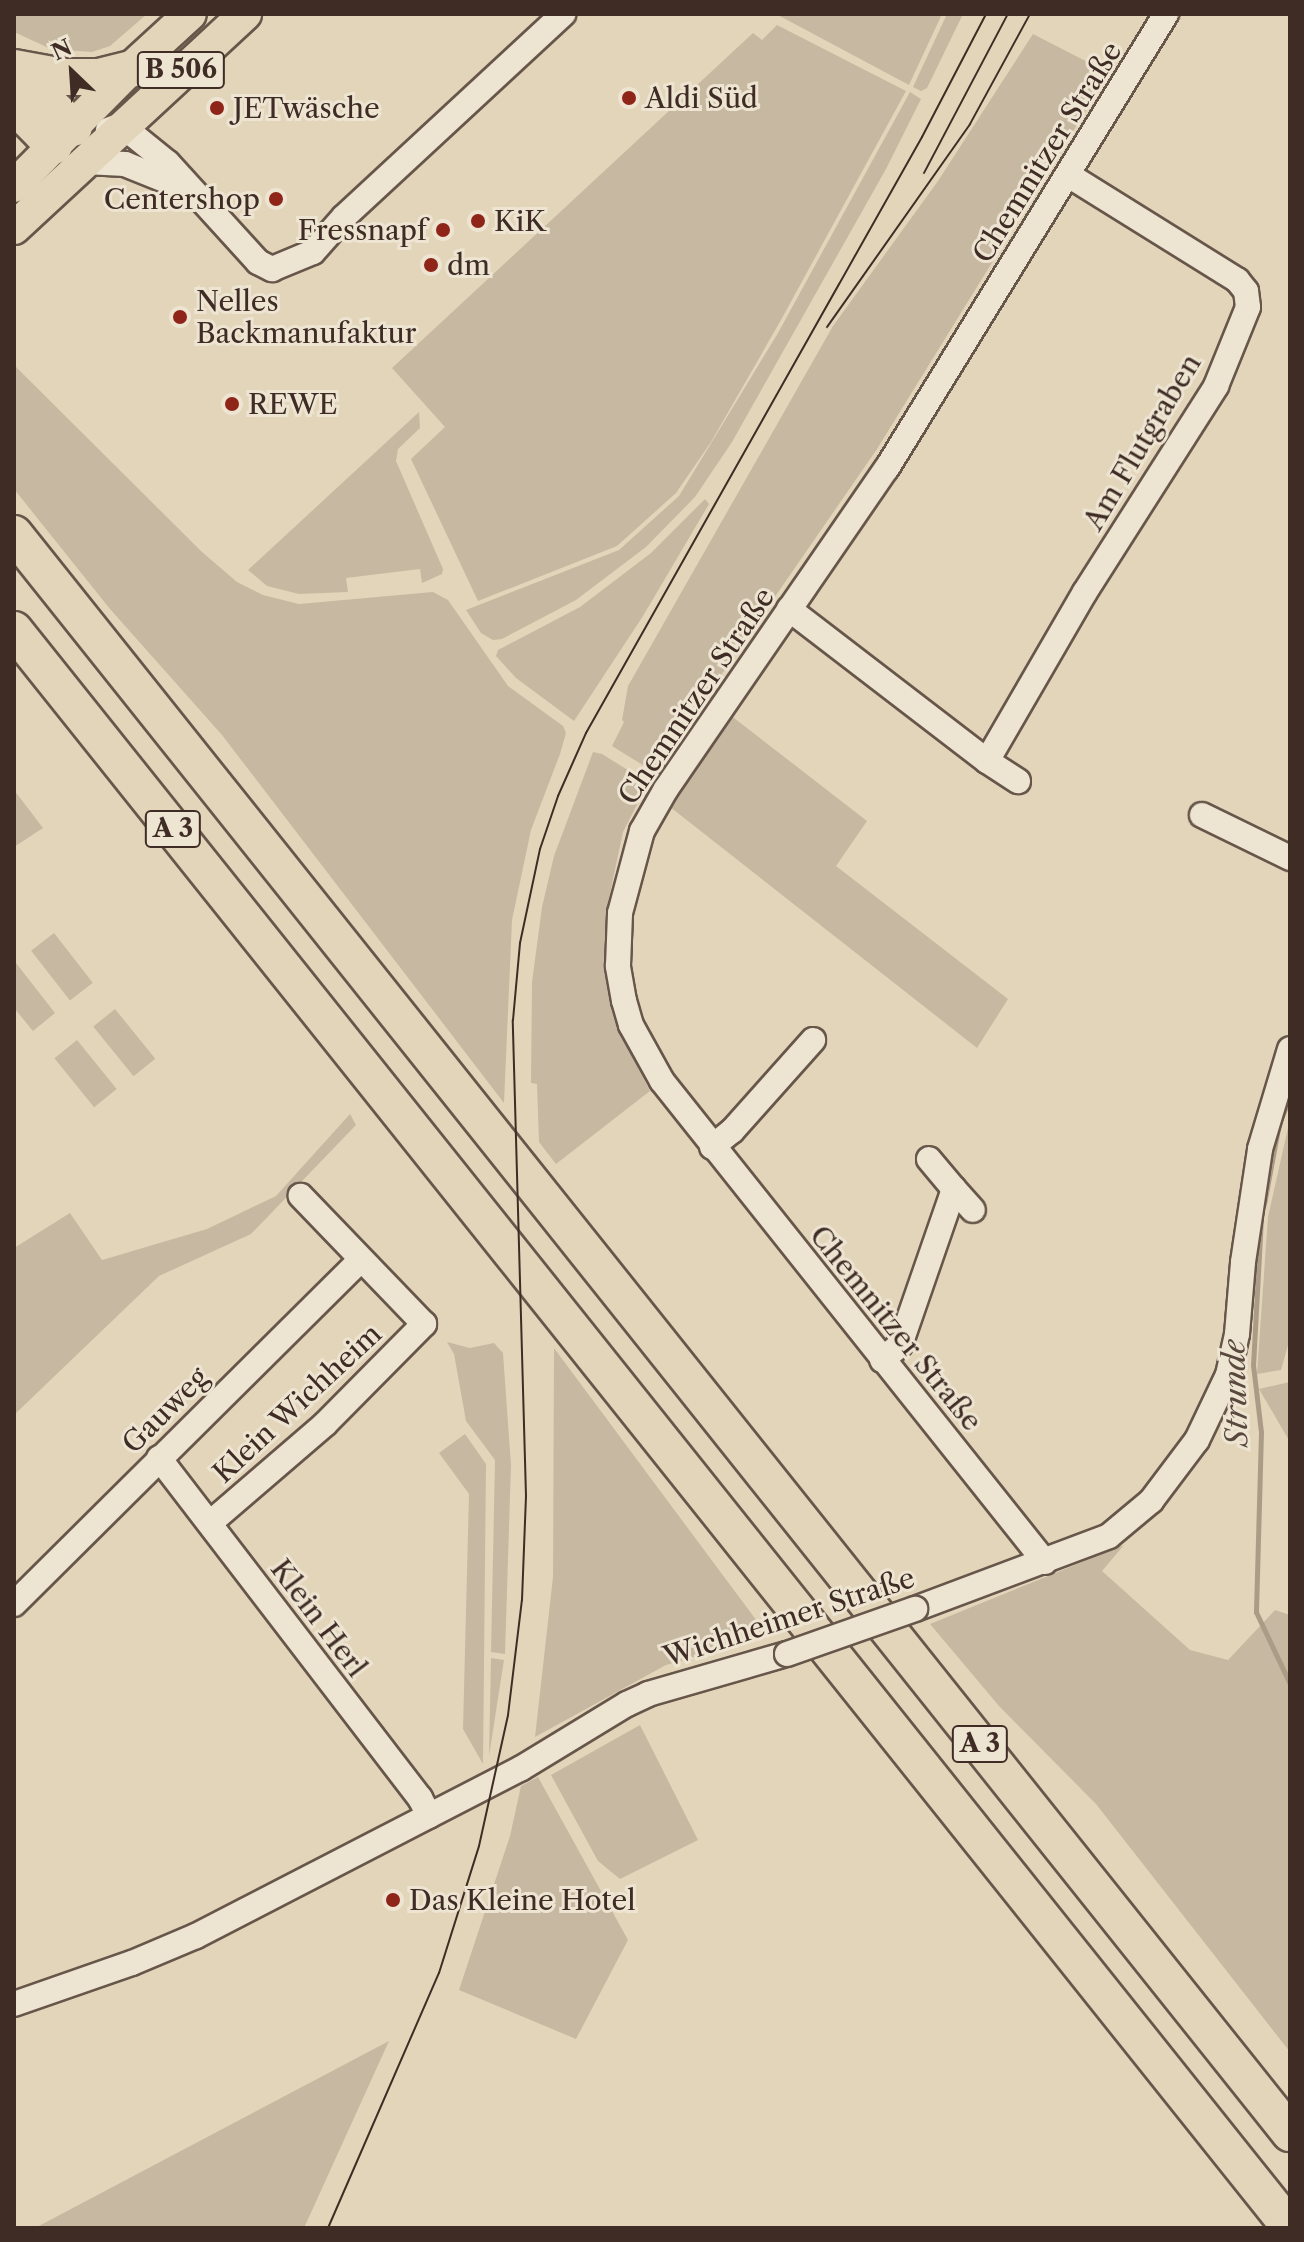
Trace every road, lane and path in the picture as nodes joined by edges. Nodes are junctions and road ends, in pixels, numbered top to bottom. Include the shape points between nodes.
1 (190, 14) edge
2 (563, 14) edge
3 (1166, 14) edge
4 (242, 15) edge
5 (14, 69) edge
6 (130, 69) junction
7 (14, 105) edge
8 (121, 125) junction
9 (71, 145) junction
10 (1068, 175) junction
11 (14, 186) edge
12 (194, 193) junction
13 (14, 228) edge
14 (14, 534) edge
15 (789, 609) junction
16 (14, 630) edge
17 (987, 761) junction
18 (1018, 781) dead end
19 (1202, 815) dead end
20 (1290, 858) edge
21 (813, 1040) dead end
22 (1290, 1049) edge
23 (712, 1147) junction
24 (929, 1159) dead end
25 (954, 1189) junction
26 (301, 1196) dead end
27 (973, 1210) dead end
28 (360, 1260) junction
29 (882, 1360) junction
30 (159, 1458) junction
31 (210, 1523) junction
32 (1045, 1562) junction
33 (14, 1604) edge
34 (429, 1816) junction
35 (14, 2004) edge
36 (1290, 2133) edge
37 (1290, 2227) edge

1 - 6 main road, B 506
2 - 12 street via 313,252 272,269 258,262
3 - 10 street, Chemnitzer Straße
4 - 8 main road, B 506
5 - 6 highway via 72,78
5 - 9 highway
6 - 9 main road, B 506
7 - 9 highway
8 - 9 main road, B 506
8 - 12 street via 168,163
9 - 11 main road, B 506
9 - 12 street via 146,169
9 - 13 main road, B 506
10 - 15 street, Chemnitzer Straße via 887,468
10 - 17 street, Am Flutgraben via 1237,280 1246,291 1248,307 1216,386 1085,592
14 - 36 highway, A 3
15 - 17 street
15 - 23 street, Chemnitzer Straße via 688,753 642,831 620,913 618,966 631,1025 662,1081
16 - 37 highway, A 3
17 - 18 street
19 - 20 street
21 - 23 street
22 - 32 street, Wichheimer Straße via 1260,1149 1228,1375 1197,1440 1151,1501 1109,1536
23 - 29 street, Chemnitzer Straße
24 - 25 street
25 - 27 street
25 - 29 street via 900,1345
26 - 28 street
28 - 30 street, Gauweg
28 - 31 street, Klein Wichheim via 424,1324 325,1424
29 - 32 street, Chemnitzer Straße
30 - 31 street, Klein Herl
30 - 33 street, Gauweg
31 - 34 street, Klein Herl
32 - 34 street, Wichheimer Straße, bridge via 787,1654 648,1694
34 - 35 street, Wichheimer Straße via 196,1936

